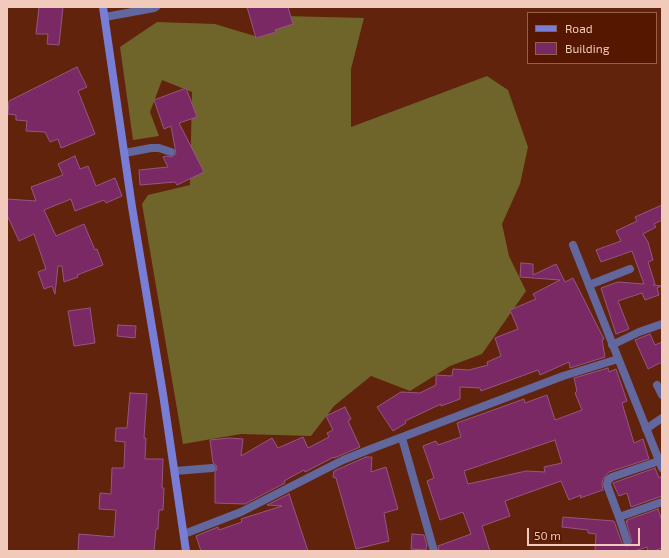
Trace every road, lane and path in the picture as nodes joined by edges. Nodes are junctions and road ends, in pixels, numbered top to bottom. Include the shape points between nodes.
1 (103, 7) edge
2 (156, 7) edge
3 (105, 17) junction
4 (171, 152) dead end
5 (125, 153) junction
6 (573, 245) dead end
7 (630, 269) dead end
8 (589, 285) junction
9 (662, 324) edge
10 (612, 345) junction
11 (618, 359) junction
12 (657, 385) dead end
13 (662, 395) edge
14 (662, 418) edge
15 (646, 429) junction
16 (402, 438) junction
17 (661, 464) edge
18 (212, 468) dead end
19 (175, 471) junction
20 (662, 502) edge
21 (619, 517) junction
22 (184, 534) junction
23 (627, 541) dead end
24 (186, 551) edge
25 (434, 551) edge

1 - 3 main road
2 - 3 street
3 - 5 main road
4 - 5 street via 151,148
5 - 19 main road
6 - 8 street
7 - 8 street
8 - 10 street
9 - 10 street
10 - 11 street
11 - 15 street
11 - 16 street via 563,376
12 - 13 street
14 - 15 street
15 - 17 street
16 - 22 street via 343,460 241,512
16 - 25 street
17 - 21 street via 612,476 608,480 607,485
18 - 19 street
19 - 22 main road
20 - 21 street
21 - 23 street
22 - 24 main road

